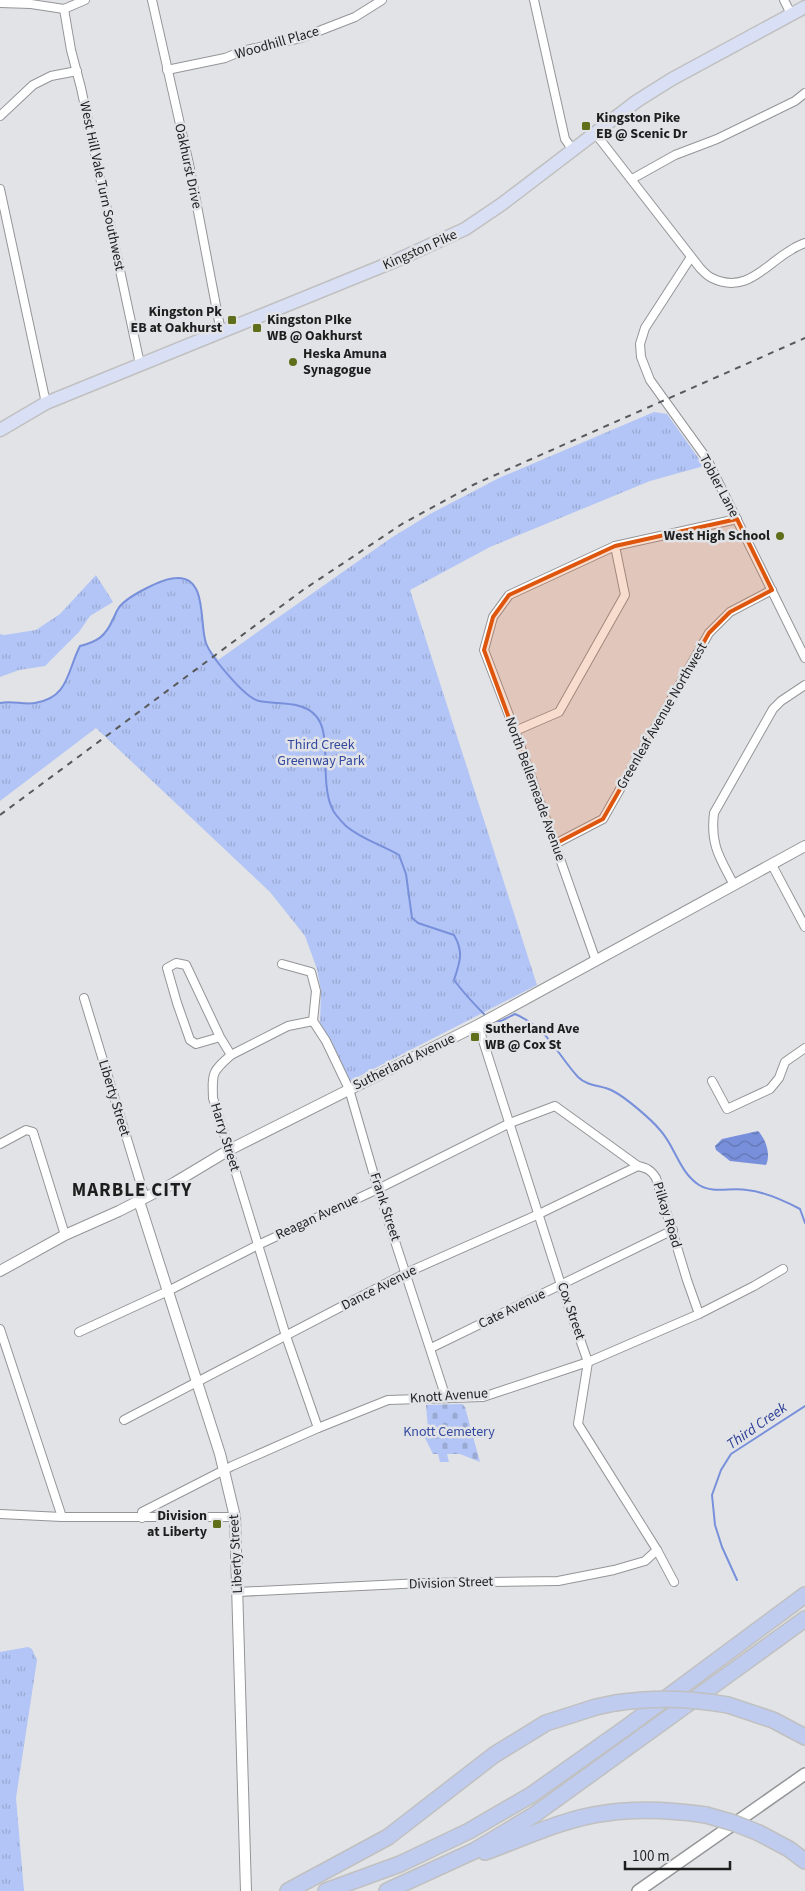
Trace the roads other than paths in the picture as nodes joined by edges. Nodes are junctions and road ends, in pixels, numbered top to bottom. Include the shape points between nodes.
1 (85, 0) edge
2 (152, 0) edge
3 (382, 0) edge
4 (534, 0) edge
5 (784, 0) edge
6 (0, 3) edge
7 (805, 7) edge
8 (64, 8) junction
9 (790, 14) junction
10 (167, 70) junction
11 (77, 71) junction
12 (805, 93) edge
13 (0, 116) edge
14 (594, 133) junction
15 (573, 150) junction
16 (632, 179) junction
17 (0, 189) edge
18 (805, 243) edge
19 (691, 257) junction
20 (222, 332) junction
21 (140, 364) junction
22 (46, 403) junction
23 (0, 430) edge
24 (737, 519) junction
25 (615, 546) junction
26 (772, 590) junction
27 (805, 658) edge
28 (805, 685) edge
29 (515, 731) junction
30 (555, 844) junction
31 (805, 846) edge
32 (772, 865) junction
33 (734, 885) junction
34 (805, 927) edge
35 (596, 961) junction
36 (282, 964) dead end
37 (84, 998) dead end
38 (313, 1021) junction
39 (478, 1025) junction
40 (220, 1037) junction
41 (805, 1048) edge
42 (231, 1055) junction
43 (712, 1081) dead end
44 (349, 1090) junction
45 (555, 1106) joint
46 (510, 1123) junction
47 (0, 1144) edge
48 (229, 1150) junction
49 (638, 1166) junction
50 (378, 1189) junction
51 (142, 1199) junction
52 (539, 1214) junction
53 (673, 1230) junction
54 (65, 1235) junction
55 (258, 1244) junction
56 (783, 1269) dead end
57 (0, 1271) edge
58 (406, 1273) junction
59 (561, 1285) junction
60 (168, 1291) junction
61 (699, 1314) junction
62 (0, 1329) edge
63 (79, 1332) dead end
64 (286, 1336) junction
65 (431, 1348) junction
66 (588, 1362) junction
67 (197, 1381) junction
68 (446, 1398) junction
69 (124, 1420) dead end
70 (318, 1428) junction
71 (225, 1470) junction
72 (0, 1514) edge
73 (142, 1515) junction
74 (62, 1517) junction
75 (235, 1517) junction
76 (657, 1550) junction
77 (674, 1582) dead end
78 (238, 1592) junction
79 (805, 1595) edge
80 (805, 1619) edge
81 (805, 1737) edge
82 (805, 1774) edge
83 (805, 1861) edge
84 (414, 1879) junction
85 (246, 1891) edge
86 (288, 1891) edge
87 (326, 1891) edge
88 (387, 1891) edge
89 (638, 1891) edge

1 - 8 street
2 - 10 street, Oakhurst Drive
3 - 10 street, Woodhill Place via 355,17 301,38
4 - 15 street via 565,139
5 - 9 street
6 - 8 street
7 - 9 main road, Kingston Pike
8 - 11 street, West Hill Vale Turn Southwest
9 - 14 main road, Kingston Pike via 672,79
10 - 20 street, Oakhurst Drive
11 - 13 street via 51,76 33,85
11 - 21 street, West Hill Vale Turn Southwest
12 - 16 street via 717,139 674,155
14 - 15 main road, Kingston Pike
14 - 16 street
15 - 20 main road, Kingston Pike via 482,220 459,232
16 - 19 street
17 - 22 street
18 - 19 street via 790,250 759,274 741,281 712,278
19 - 24 street, Tobler Lane via 644,328 641,357 663,400 707,458
20 - 21 main road, Kingston Pike
21 - 22 main road, Kingston Pike
22 - 23 main road, Kingston Pike
24 - 25 street
24 - 26 street, Tobler Lane
25 - 29 street via 625,595 559,712
25 - 29 street, North Bellemeade Avenue via 509,595 493,617 484,650
26 - 27 street, Tobler Lane
26 - 30 street, Greenleaf Avenue Northwest via 730,612 709,633 602,819
28 - 33 street via 773,709 714,813 714,846
29 - 30 street, North Bellemeade Avenue
30 - 35 street, North Bellemeade Avenue
31 - 32 street, Sutherland Avenue
32 - 33 street, Sutherland Avenue
32 - 34 street
33 - 35 street, Sutherland Avenue
35 - 39 street, Sutherland Avenue
36 - 38 street via 311,972 316,991
37 - 51 street, Liberty Street
38 - 42 street, Harry Street via 288,1026
38 - 44 street, Frank Street
39 - 44 street, Sutherland Avenue
39 - 46 street, Cox Street
40 - 40 street via 186,965 176,963 167,968 190,1040 196,1044
40 - 42 street
41 - 43 street via 785,1062 779,1078 770,1088 727,1109
42 - 48 street, Harry Street via 215,1069 212,1079 213,1098
44 - 48 street, Sutherland Avenue
44 - 50 street, Frank Street
45 - 46 street, Reagan Avenue
45 - 49 street, Pilkay Road
46 - 50 street, Reagan Avenue
46 - 52 street, Cox Street
47 - 54 street via 26,1130 33,1132
48 - 51 street, Sutherland Avenue
48 - 55 street, Harry Street
49 - 52 street, Dance Avenue
49 - 53 street, Pilkay Road via 647,1168 656,1178
50 - 55 street, Reagan Avenue
50 - 58 street, Frank Street
51 - 54 street, Sutherland Avenue
51 - 60 street, Liberty Street
52 - 58 street, Dance Avenue
52 - 59 street, Cox Street
53 - 59 street, Cate Avenue
53 - 61 street, Pilkay Road
54 - 57 street, Sutherland Avenue
55 - 60 street, Reagan Avenue
55 - 64 street, Harry Street
56 - 61 street, Knott Avenue
58 - 64 street, Dance Avenue
58 - 65 street, Frank Street
59 - 65 street, Cate Avenue
59 - 66 street, Cox Street
60 - 63 street, Reagan Avenue
60 - 67 street, Liberty Street
61 - 66 street, Knott Avenue
62 - 74 street
64 - 67 street, Dance Avenue
64 - 70 street, Harry Street
65 - 68 street, Frank Street
66 - 68 street, Knott Avenue via 482,1397
66 - 76 street, Cox Street via 578,1424
67 - 69 street, Dance Avenue
67 - 71 street, Liberty Street
68 - 70 street, Knott Avenue via 388,1400
70 - 71 street, Knott Avenue
71 - 73 street, Knott Avenue
71 - 75 street, Liberty Street
72 - 74 street
73 - 74 street
73 - 75 street
75 - 78 street, Liberty Street
76 - 77 street, Cox Street
76 - 78 street, Division Street via 645,1561 558,1581 422,1583
78 - 85 street, Liberty Street
79 - 87 highway via 531,1795 469,1831 400,1864
80 - 84 highway via 534,1815 474,1850
81 - 86 highway, bridge via 761,1716 728,1705 677,1698 615,1702 588,1709 546,1723 494,1755 388,1837
82 - 89 main road
83 - 84 highway, bridge via 789,1849 734,1823 674,1810 644,1809 604,1813 562,1824
84 - 88 highway

